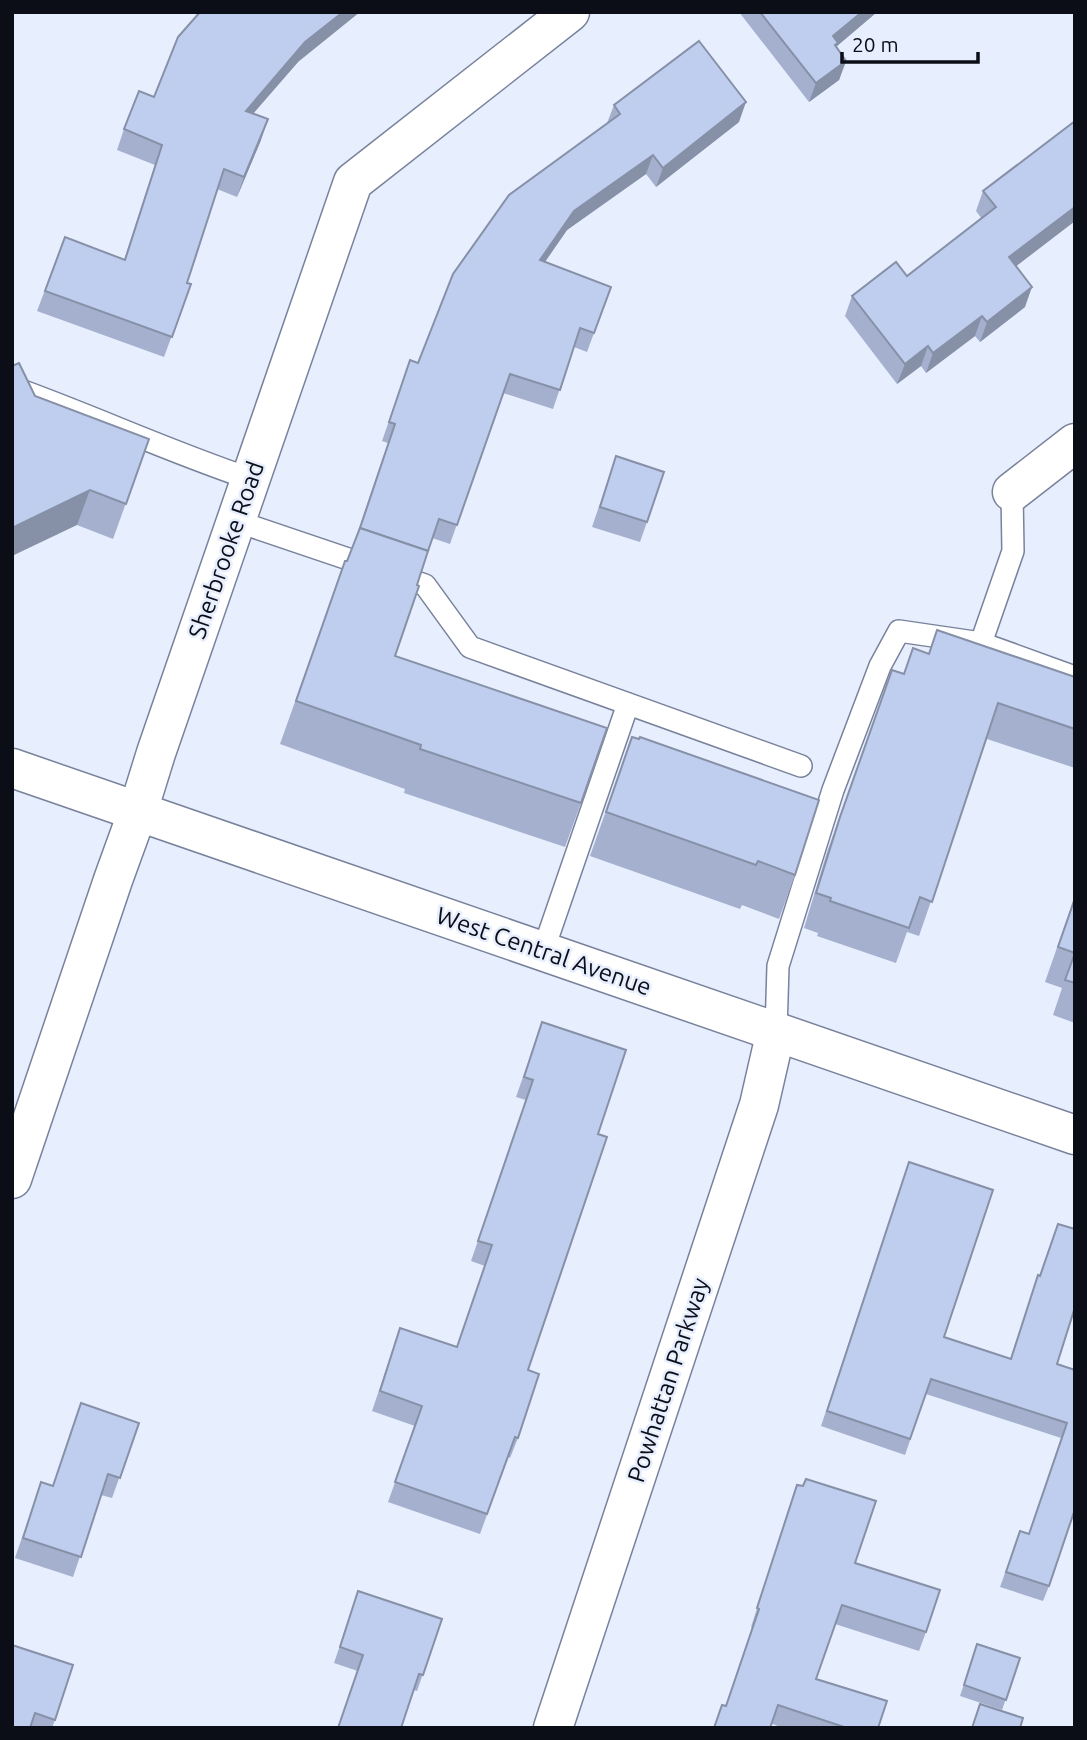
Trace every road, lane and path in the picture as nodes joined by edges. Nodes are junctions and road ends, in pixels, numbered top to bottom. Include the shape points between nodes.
1 (570, 12) edge
2 (12, 387) edge
3 (1075, 443) edge
4 (251, 479) junction
5 (1012, 492) joint
6 (236, 521) junction
7 (981, 643) junction
8 (1075, 677) edge
9 (628, 704) junction
10 (801, 766) dead end
11 (12, 768) edge
12 (138, 811) junction
13 (543, 951) junction
14 (776, 1031) junction
15 (1075, 1135) edge
16 (12, 1179) edge
17 (553, 1728) edge

1 - 4 street, Sherbrooke Road via 353,182
2 - 4 lane
3 - 5 street
4 - 6 street, Sherbrooke Road
5 - 7 lane via 1013,551
6 - 9 lane via 425,585 470,648
6 - 12 street, Sherbrooke Road
7 - 8 lane
7 - 14 lane via 899,631 880,666 833,790 778,966
9 - 10 lane
9 - 13 lane
11 - 12 street, West Central Avenue
12 - 13 street, West Central Avenue
12 - 16 street, Sherbrooke Road
13 - 14 street, West Central Avenue
14 - 15 street, West Central Avenue
14 - 17 street, Powhattan Parkway via 760,1105

